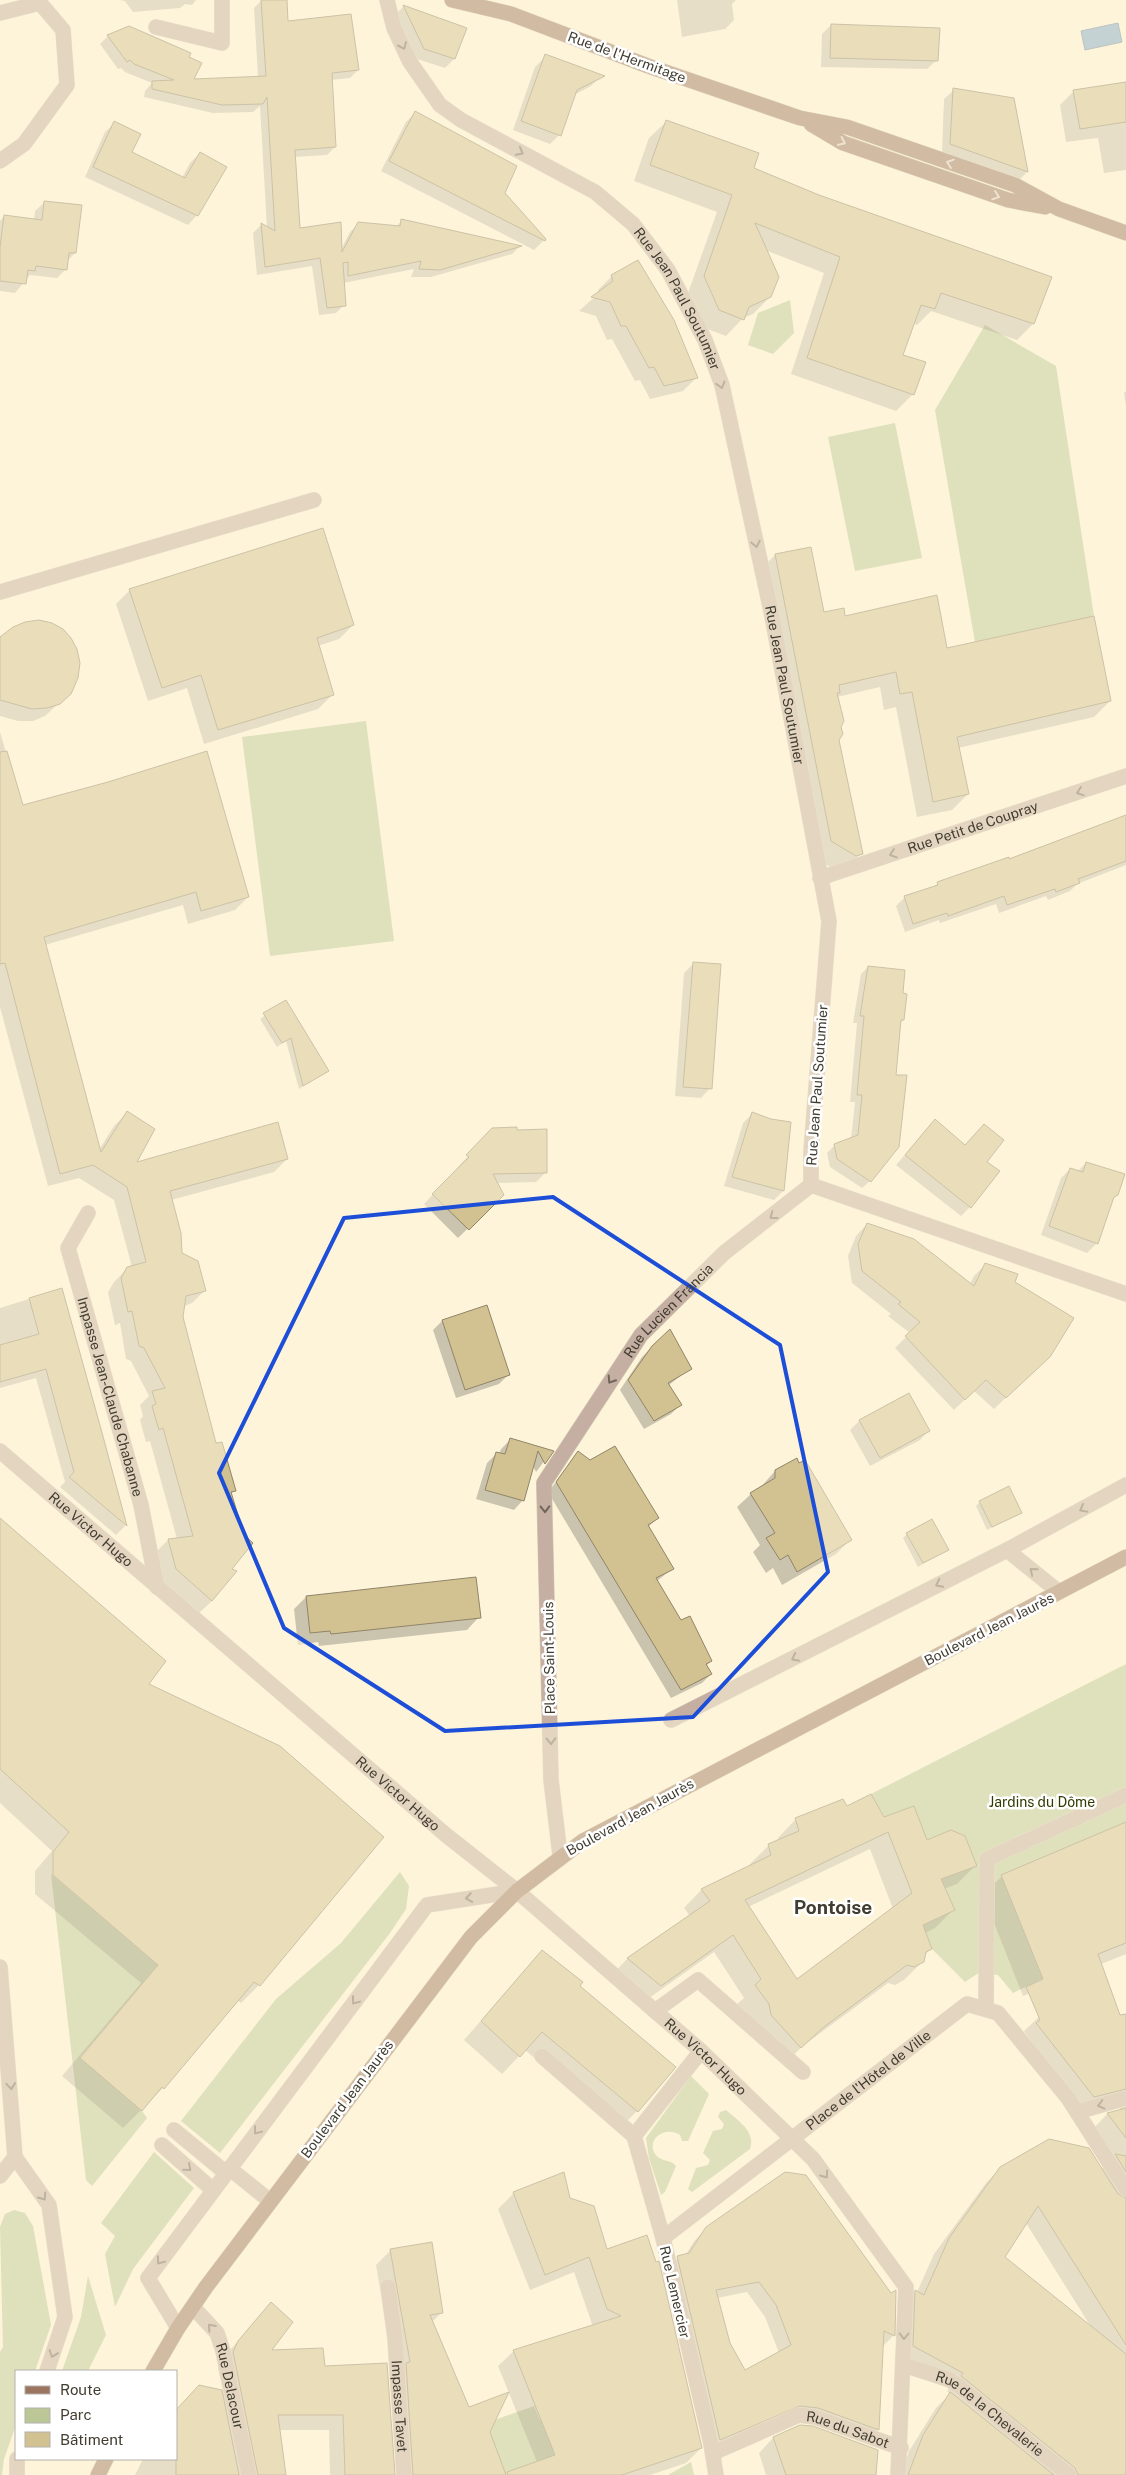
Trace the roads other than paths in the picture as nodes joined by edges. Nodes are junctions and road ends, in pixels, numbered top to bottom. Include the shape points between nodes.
1 (222, 0) edge
2 (387, 0) edge
3 (452, 0) edge
4 (0, 13) edge
5 (156, 28) dead end
6 (0, 161) edge
7 (1126, 233) edge
8 (314, 500) dead end
9 (0, 592) edge
10 (1126, 776) edge
11 (820, 878) junction
12 (811, 1185) junction
13 (88, 1213) dead end
14 (1126, 1294) edge
15 (0, 1451) edge
16 (556, 1463) joint
17 (1126, 1485) edge
18 (1007, 1550) junction
19 (1126, 1557) edge
20 (157, 1587) junction
21 (1059, 1592) junction
22 (671, 1720) dead end
23 (1126, 1795) edge
24 (560, 1856) junction
25 (517, 1890) junction
26 (0, 1967) edge
27 (986, 2010) junction
28 (655, 2011) junction
29 (701, 2051) junction
30 (542, 2056) dead end
31 (803, 2072) dead end
32 (1126, 2098) edge
33 (1077, 2112) junction
34 (174, 2130) dead end
35 (634, 2136) junction
36 (792, 2139) junction
37 (162, 2146) dead end
38 (15, 2157) junction
39 (228, 2170) junction
40 (0, 2176) edge
41 (1126, 2188) edge
42 (213, 2190) junction
43 (270, 2201) junction
44 (663, 2238) junction
45 (388, 2287) dead end
46 (193, 2307) junction
47 (178, 2328) junction
48 (904, 2365) junction
49 (47, 2370) edge
50 (154, 2370) edge
51 (901, 2448) junction
52 (713, 2453) junction
53 (17, 2460) edge
54 (106, 2460) edge
55 (17, 2475) edge
56 (98, 2475) edge
57 (249, 2475) edge
58 (404, 2475) edge
59 (716, 2475) edge
60 (898, 2475) edge
61 (1069, 2475) edge

1 - 5 street via 222,43
2 -> 11 street, Rue Jean Paul Soutumier via 394,28 410,62 440,105 461,120 595,192 633,224 668,270 705,340 722,385 771,611
3 - 7 main road, Rue de l'Hermitage via 511,14 648,66 800,118 847,127 1015,185 1059,209
4 - 6 street via 40,2 64,30 67,85 24,144
8 - 9 street
10 -> 11 street, Rue Petit de Coupray
11 - 12 street, Rue Jean Paul Soutumier via 829,921
12 - 14 street, Rue Jean Paul Soutumier
12 -> 16 street, Rue Lucien Francia via 724,1252 640,1334
13 - 20 street, Impasse Jean-Claude Chabanne via 68,1248 141,1505
15 - 20 street, Rue Victor Hugo
16 -> 24 street, Place Saint-Louis via 544,1483 551,1780
17 -> 18 street
21 -> 18 street
18 -> 22 street
19 - 21 main road, Boulevard Jean Jaurès
20 - 25 street, Rue Victor Hugo via 446,1835
21 - 24 main road, Boulevard Jean Jaurès via 620,1820
23 - 27 street via 987,1859
24 - 25 main road, Boulevard Jean Jaurès
25 - 28 street, Rue Victor Hugo
25 -> 39 street via 427,1905
25 - 43 main road, Boulevard Jean Jaurès via 471,1938
26 -> 38 street
27 - 33 street, Place de l'Hôtel de Ville via 998,2013
27 - 36 street, Place de l'Hôtel de Ville via 967,2004
28 - 29 street, Rue Victor Hugo
28 - 31 street via 698,1980
29 - 35 street
29 - 36 street, Rue Victor Hugo
30 - 35 street
32 -> 33 street
33 - 41 street, Place de l'Hôtel de Ville
34 - 39 street
35 - 44 street
36 - 44 street, Rue Lemercier
36 -> 48 street, Place de l'Hôtel de Ville via 813,2159 906,2287
37 -> 42 street
38 - 40 street
38 -> 49 street via 49,2205 66,2318
39 - 42 street
39 - 43 street
42 -> 47 street via 148,2278
43 - 46 main road, Boulevard Jean Jaurès
44 - 52 street, Rue Lemercier
45 - 58 street, Impasse Tavet via 395,2338
46 - 47 main road, Boulevard Jean Jaurès
57 -> 46 street, Rue Delacour via 223,2351 217,2333
47 - 50 main road, Boulevard Jean Jaurès
48 - 51 street
48 - 61 street, Rue de la Chevalerie via 950,2380
51 - 52 street, Rue du Sabot via 815,2417 800,2415
51 - 60 street
52 - 59 street, Rue Lemercier
53 - 55 street
54 - 56 main road

